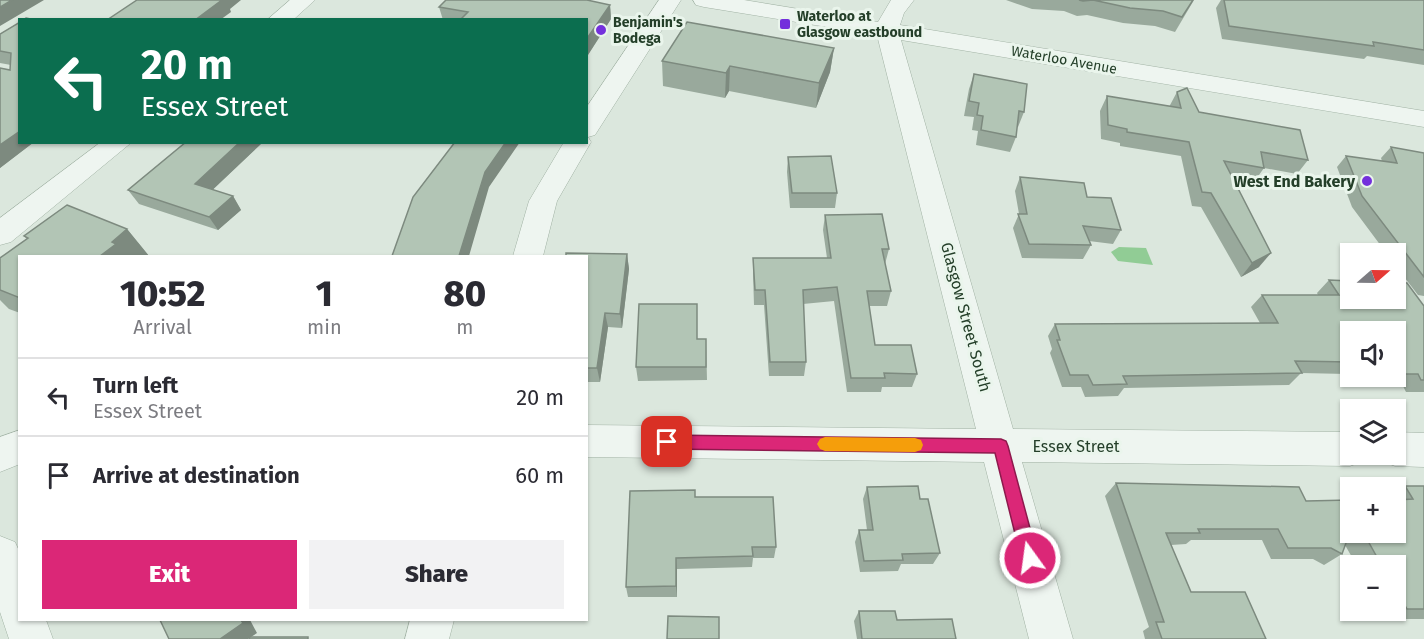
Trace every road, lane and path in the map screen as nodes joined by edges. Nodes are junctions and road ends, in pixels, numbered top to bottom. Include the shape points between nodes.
1 (304, 0) edge
2 (669, 0) edge
3 (705, 0) edge
4 (903, 0) edge
5 (281, 18) edge
6 (887, 30) junction
7 (1424, 119) edge
8 (588, 126) edge
9 (116, 144) edge
10 (577, 144) edge
11 (0, 234) edge
12 (528, 255) edge
13 (588, 441) edge
14 (1001, 446) junction
15 (18, 447) edge
16 (1340, 449) edge
17 (1406, 449) edge
18 (1424, 450) edge
19 (0, 455) edge
20 (0, 556) edge
21 (18, 603) edge
22 (24, 621) edge
23 (432, 621) edge
24 (31, 639) edge
25 (427, 639) edge
26 (1051, 639) edge

1 - 5 street
2 - 8 street
3 - 6 street, Waterloo Avenue
4 - 6 street via 893,12
6 - 7 street, Waterloo Avenue
6 - 14 street, Glasgow Street South
9 - 11 street
10 - 12 street via 543,201
13 - 14 street, Essex Street
14 - 16 street, Essex Street
14 - 26 street, Glasgow Street South
15 - 19 street
17 - 18 street
20 - 21 street
22 - 24 street
23 - 25 street

